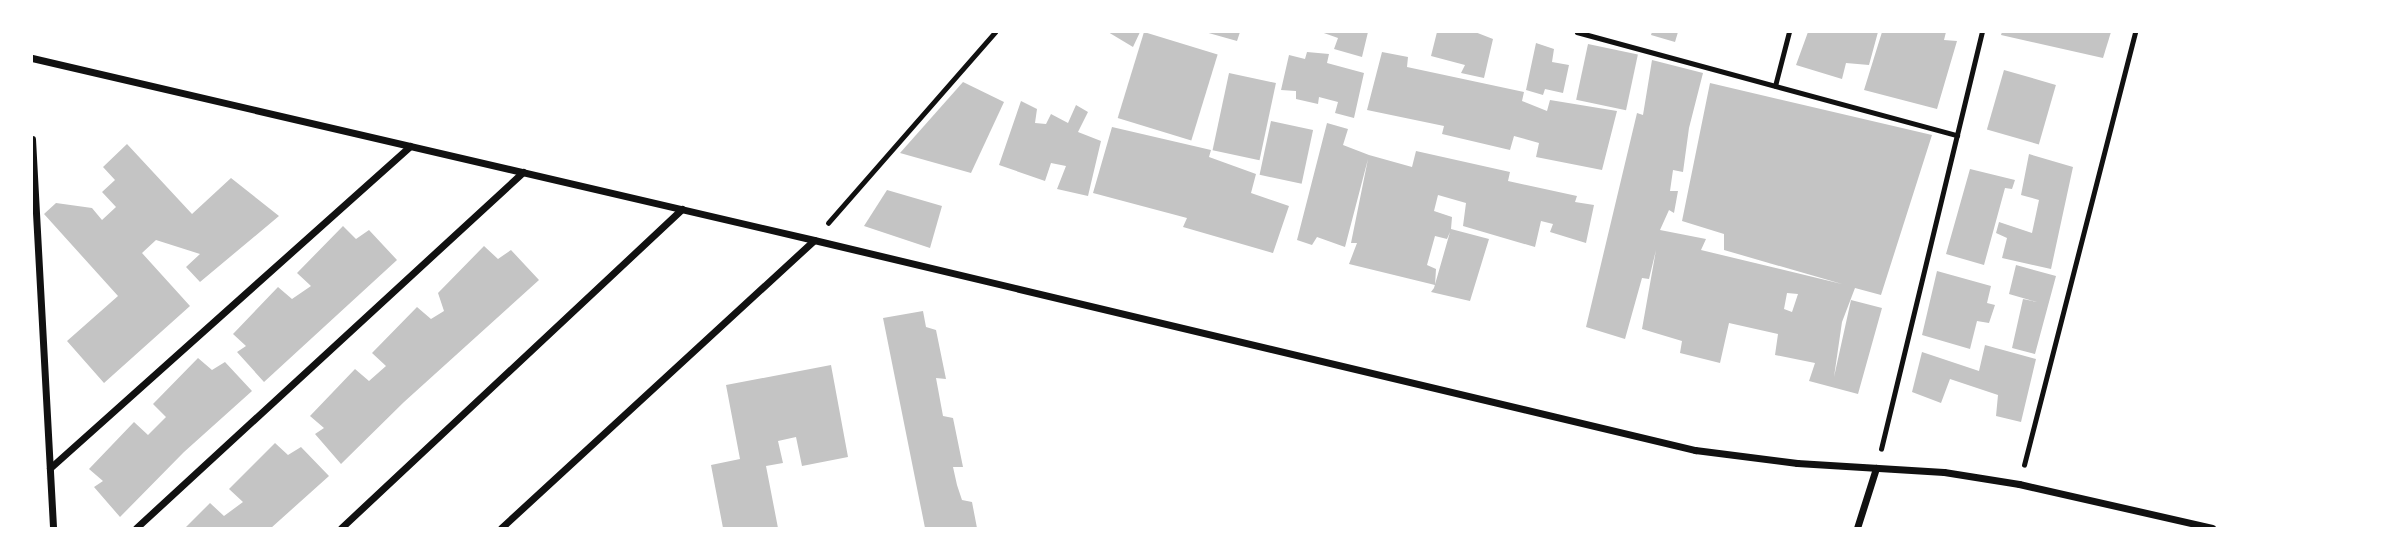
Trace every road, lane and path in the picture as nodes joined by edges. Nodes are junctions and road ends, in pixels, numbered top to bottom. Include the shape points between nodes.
1 (995, 32) edge
2 (1577, 32) edge
3 (1612, 32) edge
4 (1789, 32) edge
5 (1982, 32) edge
6 (2135, 32) edge
7 (1610, 40) junction
8 (32, 58) edge
9 (1775, 86) junction
10 (1957, 135) junction
11 (32, 139) edge
12 (410, 146) junction
13 (523, 172) junction
14 (682, 209) junction
15 (814, 240) junction
16 (50, 468) junction
17 (1876, 468) junction
18 (2019, 484) junction
19 (53, 528) edge
20 (136, 528) edge
21 (341, 528) edge
22 (501, 528) edge
23 (1857, 528) edge
24 (2212, 528) edge

1 - 15 path
2 - 7 path
3 - 7 path
4 - 9 path
5 - 10 path
6 - 18 path
7 - 9 path
8 - 12 street
9 - 10 path
10 - 17 path
11 - 16 street
12 - 13 street
12 - 16 street
13 - 14 street
13 - 20 street
14 - 15 street
14 - 21 street
15 - 17 street via 1695,450
15 - 22 street
16 - 19 street
17 - 18 street via 1944,472
17 - 23 street
18 - 24 street

